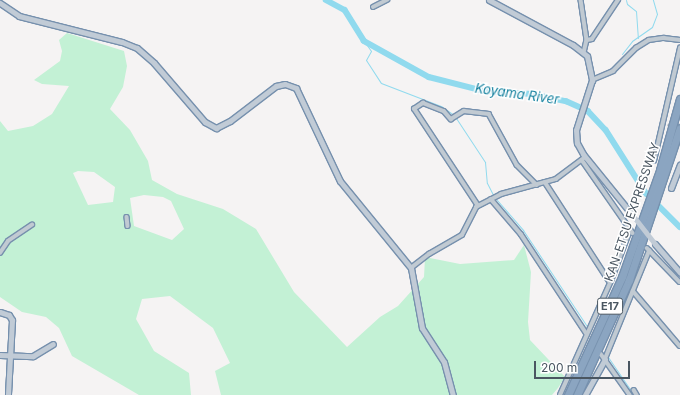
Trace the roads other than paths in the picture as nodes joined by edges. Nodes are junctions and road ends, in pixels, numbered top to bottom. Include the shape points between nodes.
1 (387, 0) edge
2 (489, 0) edge
3 (581, 0) edge
4 (618, 0) edge
5 (0, 4) edge
6 (373, 7) dead end
7 (587, 40) junction
8 (680, 40) edge
9 (680, 48) edge
10 (584, 53) junction
11 (592, 80) junction
12 (680, 99) edge
13 (663, 121) junction
14 (668, 124) tunnel mouth
15 (680, 128) edge
16 (584, 158) junction
17 (654, 161) dead end
18 (680, 165) edge
19 (545, 182) junction
20 (537, 185) junction
21 (671, 188) dead end
22 (491, 199) junction
23 (478, 206) junction
24 (127, 217) dead end
25 (32, 225) dead end
26 (128, 226) dead end
27 (0, 253) edge
28 (411, 268) junction
29 (680, 273) edge
30 (610, 282) junction
31 (680, 282) edge
32 (633, 290) junction
33 (1, 311) edge
34 (588, 336) junction
35 (53, 344) dead end
36 (680, 346) edge
37 (0, 355) edge
38 (9, 355) junction
39 (603, 357) junction
40 (634, 390) dead end
41 (8, 395) edge
42 (453, 395) edge
43 (560, 395) edge
44 (568, 395) edge
45 (577, 395) edge
46 (585, 395) edge
47 (630, 395) edge
48 (638, 395) edge

1 - 6 street
2 - 10 street
3 - 7 street
4 - 7 street via 592,39
5 - 28 street via 19,16 137,48 154,63 205,122 216,128 230,121 276,86 285,84 296,88 340,181
7 - 10 street
8 - 11 street via 649,40 636,48 613,71
9 - 13 street
10 - 11 street via 590,64
11 - 16 street via 578,125 577,143
12 - 44 highway, KAN-ETSU EXPRESSWAY / E17 via 645,214 609,309
13 - 14 street
13 - 17 street
15 - 45 highway, KAN-ETSU EXPRESSWAY / E17 via 629,280
16 - 19 street via 563,175
16 - 29 street, bridge
16 - 30 street via 632,231
18 - 21 street
19 - 20 street
19 - 30 street
20 - 22 street
20 - 23 street via 517,165 489,114 464,111 455,117 423,103 414,110
22 - 23 street
22 - 34 street via 522,234
23 - 28 street via 462,234
24 - 26 street
25 - 27 street via 8,241
28 - 42 street via 422,328 444,362
30 - 34 street
31 - 32 street via 648,250
32 - 36 street
32 - 39 street
33 - 38 street via 12,320
34 - 43 street
35 - 38 street via 33,356
37 - 38 street
38 - 41 street
39 - 46 street
39 - 47 street
40 - 48 street

